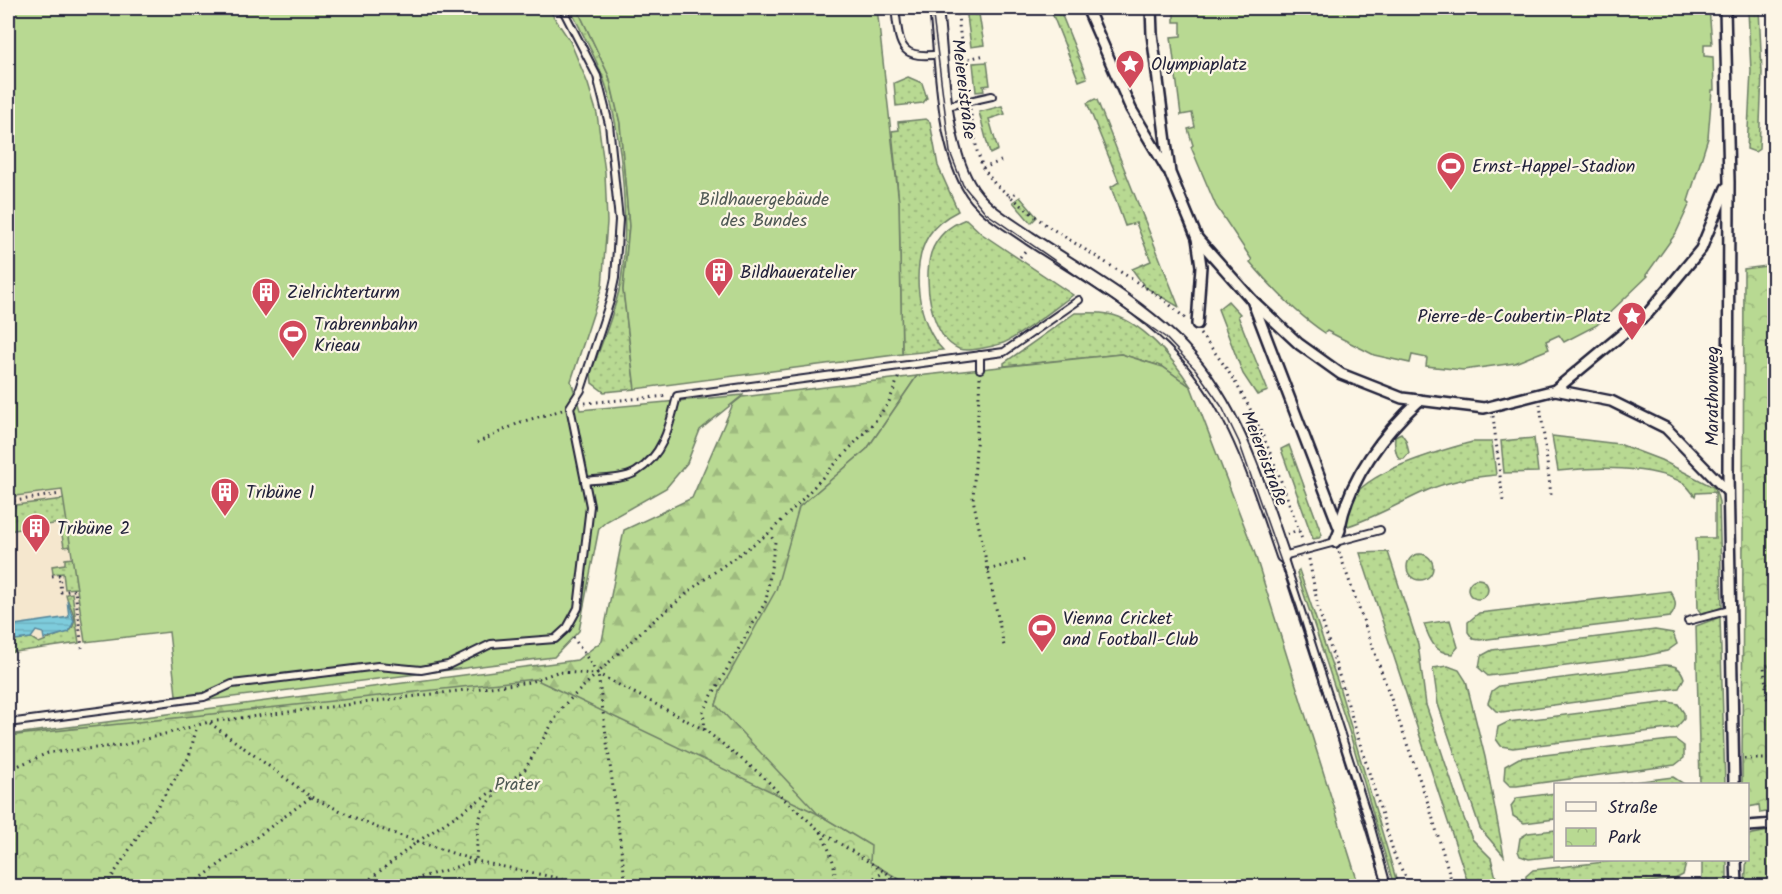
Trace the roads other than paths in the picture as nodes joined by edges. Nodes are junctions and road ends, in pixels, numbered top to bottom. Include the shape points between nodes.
1 (562, 8) edge
2 (895, 8) edge
3 (936, 8) edge
4 (1087, 8) edge
5 (1151, 8) edge
6 (1725, 8) edge
7 (942, 54) junction
8 (992, 96) dead end
9 (947, 106) junction
10 (1170, 173) junction
11 (1729, 182) junction
12 (1197, 238) junction
13 (1079, 300) dead end
14 (1252, 300) junction
15 (1194, 325) road end
16 (980, 355) junction
17 (980, 369) road end
18 (1555, 390) junction
19 (1420, 400) junction
20 (585, 481) junction
21 (1728, 492) junction
22 (1340, 530) junction
23 (1380, 530) dead end
24 (1335, 542) junction
25 (1283, 556) junction
26 (1730, 610) junction
27 (1688, 621) dead end
28 (8, 723) edge
29 (1734, 783) edge
30 (1774, 824) edge
31 (1749, 826) edge
32 (1736, 861) edge
33 (1387, 886) edge
34 (1737, 886) edge

1 - 20 lane via 597,76 609,124 619,220 610,301 581,390 570,407
2 - 7 lane via 900,41 907,52 922,57
3 - 7 street, Meiereistraße
4 - 10 street via 1131,109
5 - 10 street
6 - 11 street, Marathonweg
7 - 9 street, Meiereistraße
8 - 9 lane
9 - 25 street, Meiereistraße via 959,167 980,201 1148,319 1179,346 1210,382 1239,433
10 - 12 street
11 - 18 street via 1701,249 1656,303
11 - 21 street, Marathonweg
12 - 14 street
12 - 15 street via 1201,266
13 - 16 lane via 1004,352
14 - 19 street via 1299,344 1341,374 1402,398
14 - 22 street
16 - 17 lane
16 - 20 lane via 677,396 669,429 651,458 635,472
18 - 19 street via 1484,408
18 - 21 street via 1611,401 1666,428
19 - 22 street via 1398,420 1370,458 1344,508
20 - 28 lane via 590,506 578,608 567,628 555,639 491,644 448,665 421,670 378,666 232,684 204,697
21 - 26 street, Marathonweg
22 - 24 street
23 - 24 lane
24 - 25 lane
25 - 33 lane, Meiereistraße
26 - 27 lane
26 - 29 street, Marathonweg
30 - 31 street
32 - 34 street

